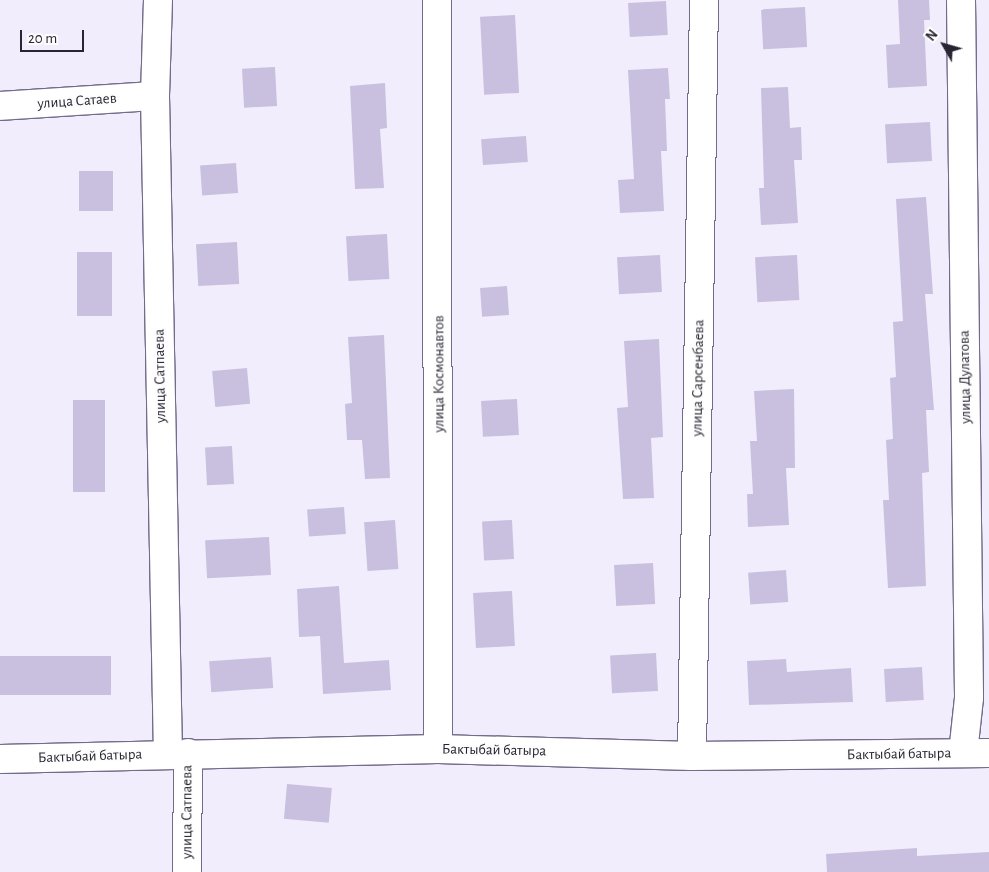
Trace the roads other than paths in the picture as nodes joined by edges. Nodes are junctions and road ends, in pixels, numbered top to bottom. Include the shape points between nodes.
1 (158, 0) edge
2 (438, 0) edge
3 (704, 0) edge
4 (961, 0) edge
5 (155, 96) junction
6 (0, 106) edge
7 (438, 749) junction
8 (178, 753) junction
9 (976, 753) edge
10 (692, 756) junction
11 (0, 759) edge
12 (187, 872) edge

1 - 5 street, улица Сатпаева
2 - 7 street, улица Космонавтов
3 - 10 street, улица Сарсенбаева
4 - 9 street, улица Дулатова via 969,698
5 - 6 street, улица Сатаев
5 - 8 street, улица Сатпаева
7 - 8 street, Бактыбай батыра
7 - 10 street, Бактыбай батыра
8 - 11 street, Бактыбай батыра
8 - 12 street, улица Сатпаева
9 - 10 street, Бактыбай батыра

